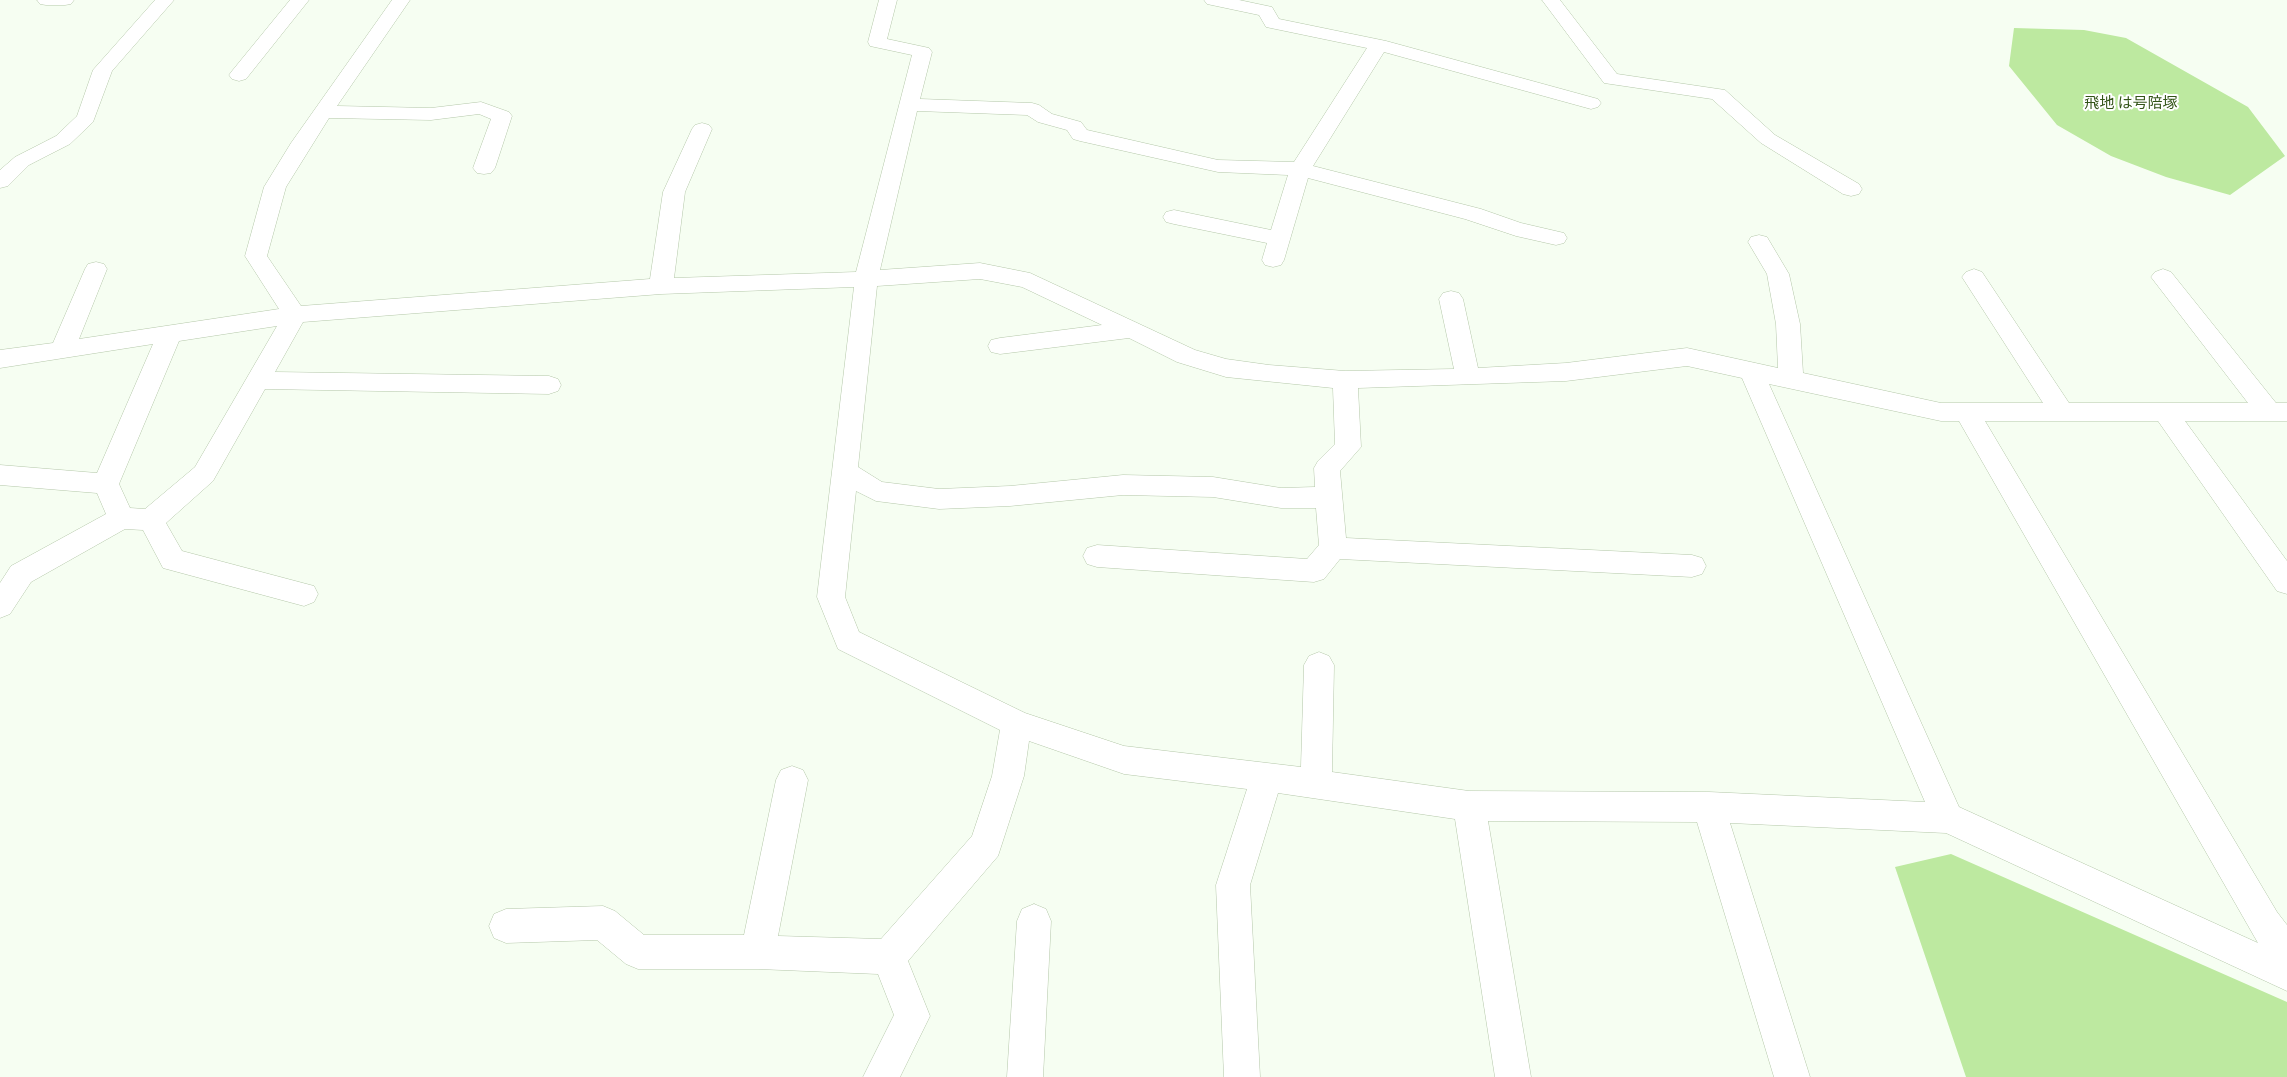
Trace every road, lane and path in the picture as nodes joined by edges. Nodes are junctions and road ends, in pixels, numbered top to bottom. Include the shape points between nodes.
1 (46, 0) edge
2 (55, 0) edge
3 (65, 0) edge
4 (165, 0) edge
5 (300, 0) edge
6 (401, 0) edge
7 (888, 0) edge
8 (1213, 0) edge
9 (1551, 0) edge
10 (1380, 45) junction
11 (239, 75) dead end
12 (1591, 103) dead end
13 (910, 105) junction
14 (322, 112) junction
15 (702, 130) dead end
16 (484, 168) dead end
17 (1300, 169) junction
18 (0, 182) edge
19 (1851, 189) dead end
20 (1174, 217) dead end
21 (1556, 238) dead end
22 (1280, 239) junction
23 (1759, 242) dead end
24 (1273, 260) dead end
25 (96, 269) dead end
26 (1974, 276) dead end
27 (2163, 277) dead end
28 (866, 279) junction
29 (660, 286) junction
30 (1450, 299) dead end
31 (295, 315) junction
32 (1131, 330) junction
33 (169, 335) junction
34 (1000, 346) dead end
35 (62, 350) junction
36 (0, 359) edge
37 (1751, 370) junction
38 (1468, 377) junction
39 (1791, 379) junction
40 (258, 380) junction
41 (1345, 380) junction
42 (549, 385) dead end
43 (2062, 412) junction
44 (2279, 412) edge
45 (1967, 413) junction
46 (2166, 414) junction
47 (845, 471) junction
48 (0, 475) edge
49 (106, 484) junction
50 (1329, 497) junction
51 (121, 518) junction
52 (151, 520) junction
53 (1333, 548) junction
54 (1097, 556) dead end
55 (1692, 566) dead end
56 (10, 570) edge
57 (2287, 583) edge
58 (304, 594) dead end
59 (0, 606) edge
60 (1319, 664) dead end
61 (1016, 723) junction
62 (1267, 777) junction
63 (792, 780) dead end
64 (1316, 784) junction
65 (1469, 806) junction
66 (1709, 807) junction
67 (1948, 818) junction
68 (1034, 921) dead end
69 (506, 926) dead end
70 (758, 952) junction
71 (2287, 954) edge
72 (889, 956) junction
73 (2287, 974) edge
74 (881, 1077) edge
75 (1025, 1077) edge
76 (1242, 1077) edge
77 (1513, 1077) edge
78 (1792, 1077) edge

1 - 2 street
2 - 3 street
4 - 18 street via 103,70 86,118 63,140 22,161
5 - 11 street
6 - 14 street
7 - 13 street via 877,42 922,52
8 - 10 street via 1265,11 1273,23
9 - 19 street via 1611,79 1718,94 1768,139
10 - 12 street
10 - 17 street
13 - 17 street via 1032,108 1046,118 1074,126 1080,135 1218,166
13 - 28 street
14 - 16 street via 431,114 481,108 502,116
14 - 31 street via 275,187 256,256
15 - 29 street via 674,192
17 - 21 street
17 - 22 street
20 - 22 street
22 - 24 street
23 - 39 street via 1778,274 1788,324
25 - 35 street
26 - 43 street
27 - 44 street
28 - 29 street
28 - 32 street via 950,272 1003,274 1030,281
28 - 47 street
29 - 31 street
30 - 38 street
31 - 33 street
31 - 40 street
32 - 34 street
32 - 41 street via 1186,356 1226,368
33 - 35 street
33 - 49 street
35 - 36 street
37 - 38 street via 1687,357 1566,372
37 - 39 street
37 - 67 street
38 - 41 street
39 - 45 street via 1941,412
40 - 42 street
40 - 52 street via 204,474
41 - 50 street via 1348,447 1327,468
43 - 45 street
43 - 46 street
44 - 46 street
45 - 71 street via 2265,924
46 - 57 street
47 - 50 street via 876,491 939,499 1123,485 1213,487 1281,498
47 - 61 street via 831,597 848,640
48 - 49 street
49 - 51 street
50 - 53 street
51 - 52 street
51 - 56 street
52 - 58 street via 173,560
53 - 54 street via 1314,571
53 - 55 street
56 - 59 street
60 - 64 street
61 - 62 street via 1124,760
61 - 72 street via 1008,776 986,845
62 - 64 street
62 - 76 street via 1234,885
63 - 70 street
64 - 65 street
65 - 66 street
65 - 77 street
66 - 67 street
66 - 78 street
67 - 73 street
68 - 75 street
69 - 70 street via 603,923 638,952
70 - 72 street
72 - 74 street via 912,1016

